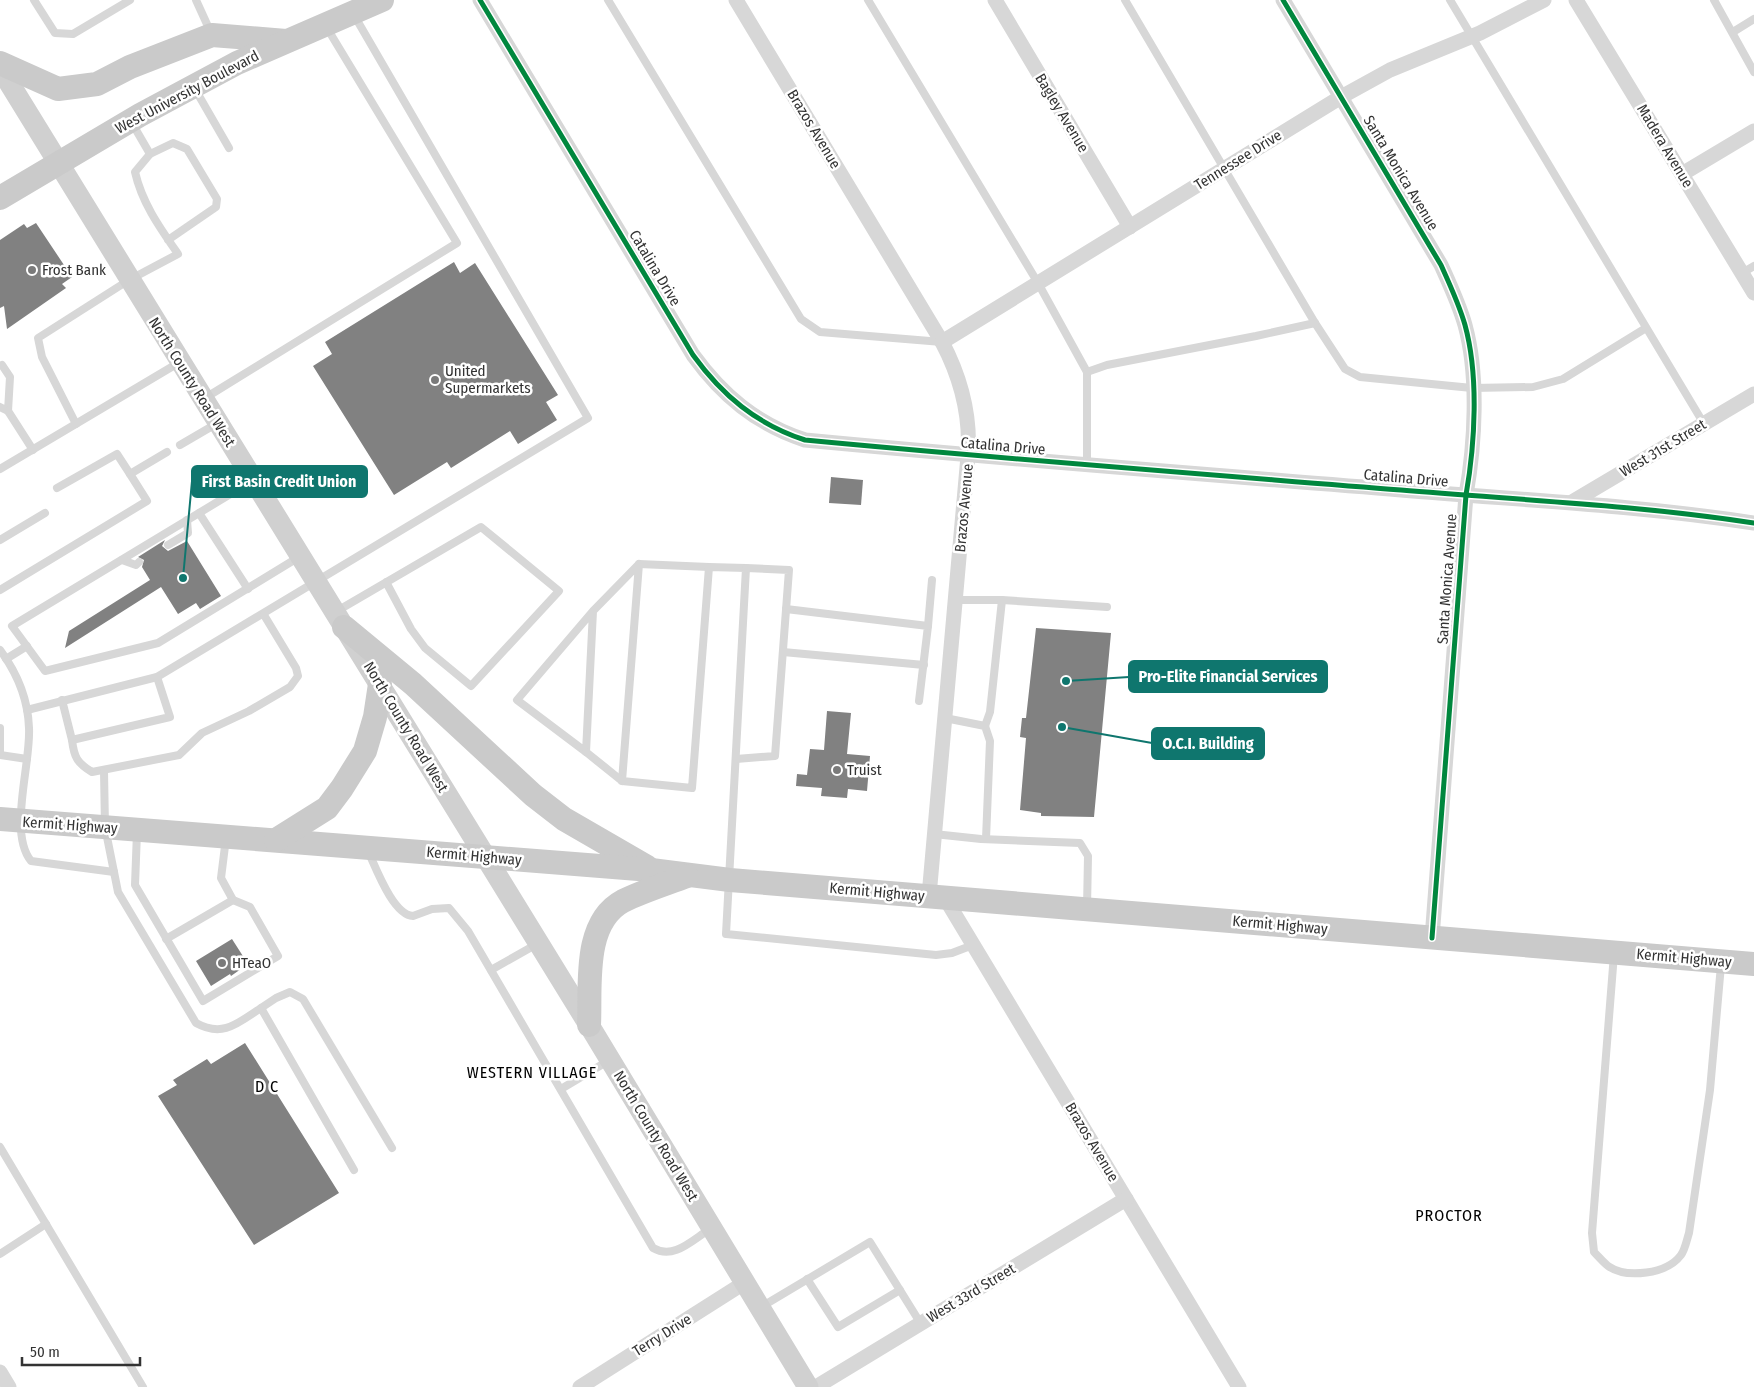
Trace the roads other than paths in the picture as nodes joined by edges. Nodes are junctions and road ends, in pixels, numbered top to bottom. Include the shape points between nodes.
1 (34, 0) edge
2 (130, 0) edge
3 (196, 0) edge
4 (382, 0) edge
5 (480, 0) edge
6 (608, 0) edge
7 (736, 0) edge
8 (868, 0) edge
9 (994, 0) edge
10 (1125, 0) edge
11 (1283, 0) edge
12 (1450, 0) edge
13 (1544, 0) edge
14 (1576, 0) edge
15 (1714, 0) edge
16 (353, 13) junction
17 (1754, 19) edge
18 (325, 25) junction
19 (1733, 32) junction
20 (212, 35) junction
21 (1472, 37) junction
22 (288, 42) junction
23 (1, 70) edge
24 (1754, 72) edge
25 (194, 87) junction
26 (1341, 97) junction
27 (130, 121) junction
28 (1754, 131) edge
29 (229, 148) dead end
30 (150, 154) junction
31 (58, 164) junction
32 (1226, 168) junction
33 (1682, 174) junction
34 (0, 198) edge
35 (1130, 226) junction
36 (168, 240) junction
37 (1748, 269) edge
38 (129, 280) junction
39 (1038, 283) junction
40 (1754, 293) edge
41 (1315, 322) junction
42 (1646, 328) junction
43 (942, 342) junction
44 (180, 362) junction
45 (2, 365) dead end
46 (1088, 372) junction
47 (1472, 388) junction
48 (1754, 394) edge
49 (203, 400) junction
50 (0, 407) edge
51 (8, 411) junction
52 (218, 423) junction
53 (76, 424) junction
54 (1704, 424) junction
55 (180, 445) dead end
56 (33, 450) junction
57 (167, 452) dead end
58 (968, 456) junction
59 (2, 465) edge
60 (1087, 465) junction
61 (130, 474) junction
62 (253, 480) junction
63 (57, 488) dead end
64 (1466, 495) junction
65 (1572, 502) junction
66 (45, 513) dead end
67 (199, 513) junction
68 (187, 520) junction
69 (1754, 523) edge
70 (0, 540) edge
71 (168, 545) dead end
72 (300, 556) junction
73 (122, 560) junction
74 (139, 562) dead end
75 (640, 564) junction
76 (710, 567) junction
77 (746, 568) junction
78 (932, 580) dead end
79 (317, 582) junction
80 (386, 582) junction
81 (248, 588) junction
82 (0, 590) edge
83 (955, 600) junction
84 (1002, 600) junction
85 (1107, 607) dead end
86 (786, 609) junction
87 (593, 611) junction
88 (264, 615) junction
89 (340, 620) junction
90 (928, 626) junction
91 (27, 646) junction
92 (0, 650) edge
93 (783, 652) junction
94 (6, 658) junction
95 (924, 665) junction
96 (157, 677) junction
97 (380, 684) junction
98 (62, 700) junction
99 (919, 701) dead end
100 (27, 710) junction
101 (945, 718) junction
102 (985, 726) junction
103 (0, 728) edge
104 (72, 740) junction
105 (586, 752) junction
106 (0, 754) edge
107 (27, 759) junction
108 (736, 759) junction
109 (104, 771) junction
110 (622, 780) junction
111 (10, 820) edge
112 (105, 827) junction
113 (137, 830) junction
114 (934, 834) junction
115 (226, 836) junction
116 (986, 839) junction
117 (276, 840) junction
118 (366, 848) junction
119 (486, 858) junction
120 (651, 870) junction
121 (114, 872) junction
122 (688, 876) junction
123 (730, 880) junction
124 (937, 897) junction
125 (233, 900) junction
126 (1087, 910) junction
127 (1432, 938) junction
128 (166, 939) junction
129 (538, 943) junction
130 (973, 945) junction
131 (1614, 952) junction
132 (1721, 961) junction
133 (1754, 964) edge
134 (491, 970) junction
135 (261, 1008) junction
136 (589, 1025) junction
137 (610, 1060) junction
138 (560, 1089) junction
139 (0, 1147) edge
140 (392, 1148) dead end
141 (354, 1170) dead end
142 (1126, 1199) junction
143 (46, 1224) junction
144 (711, 1228) junction
145 (0, 1254) edge
146 (808, 1279) junction
147 (744, 1284) junction
148 (900, 1290) junction
149 (759, 1308) junction
150 (921, 1324) junction
151 (0, 1372) edge
152 (9, 1387) edge
153 (143, 1387) edge
154 (580, 1387) edge
155 (808, 1387) edge
156 (816, 1387) edge
157 (1239, 1387) edge

1 - 2 lane via 55,33 73,34
3 - 20 lane
4 - 16 main road, West University Boulevard
5 - 58 street, Catalina Drive via 692,355 712,382 737,405 765,423 805,440
6 - 43 lane via 802,318 820,332
7 - 43 street, Brazos Avenue
8 - 39 lane
9 - 35 street, Bagley Avenue
10 - 32 lane
11 - 26 street, Santa Monica Avenue
12 - 21 lane
13 - 21 street, Tennessee Drive
14 - 33 street, Madera Avenue
15 - 19 lane
16 - 18 main road, West University Boulevard
16 - 79 lane via 588,418
17 - 19 lane
18 - 22 main road, West University Boulevard
18 - 49 lane via 457,244
19 - 24 lane
20 - 22 main road
20 - 23 main road via 130,67 97,84 58,89
21 - 26 street, Tennessee Drive via 1390,70
21 - 42 lane
22 - 25 main road, West University Boulevard via 237,63
23 - 31 main road, North County Road West
25 - 27 main road, West University Boulevard
25 - 29 lane
26 - 32 street, Tennessee Drive
26 - 47 street, Santa Monica Avenue via 1441,265 1456,298 1466,327
27 - 30 lane
27 - 31 main road, West University Boulevard
28 - 33 street
30 - 36 lane via 136,172 137,180 155,221
30 - 36 lane via 174,143 187,150 217,199 216,207
31 - 34 main road, West University Boulevard
31 - 38 main road, North County Road West
32 - 35 street, Tennessee Drive
32 - 41 lane
33 - 37 street, Madera Avenue
35 - 39 street, Tennessee Drive
36 - 38 lane via 178,254
37 - 40 street, Madera Avenue
38 - 44 main road, North County Road West
38 - 53 lane via 38,338 42,357
39 - 43 street, Tennessee Drive
39 - 46 lane
41 - 46 lane via 1107,365
41 - 47 lane via 1345,369 1360,377
42 - 47 lane via 1563,379 1533,387
42 - 54 lane
43 - 58 street, Brazos Avenue via 960,382 967,411
44 - 49 main road, North County Road West
44 - 53 lane
45 - 51 lane via 10,377
46 - 60 lane
47 - 64 street, Santa Monica Avenue via 1472,459
48 - 54 street, West 31st Street
49 - 52 main road, North County Road West
50 - 51 lane
51 - 56 lane
52 - 55 lane
52 - 62 main road, North County Road West
53 - 56 lane
54 - 65 street, West 31st Street
56 - 59 lane
57 - 61 lane
58 - 60 street, Catalina Drive
58 - 83 street, Brazos Avenue
60 - 64 street, Catalina Drive
61 - 63 lane via 117,454
61 - 82 lane via 147,501
62 - 67 lane
62 - 72 main road, North County Road West
64 - 65 street, Catalina Drive
64 - 127 street, Santa Monica Avenue
65 - 69 street, Catalina Drive
66 - 70 lane
67 - 68 lane
67 - 81 lane
68 - 71 lane via 188,533
68 - 73 lane
72 - 79 main road, North County Road West
72 - 81 lane
73 - 74 lane via 136,565
73 - 91 lane via 12,626
75 - 76 lane
75 - 87 lane
75 - 110 lane
76 - 77 lane
76 - 110 lane via 692,788
77 - 86 lane via 789,570
77 - 108 lane
78 - 90 lane
79 - 88 lane
79 - 89 main road, North County Road West
80 - 80 lane via 481,527 559,591 472,686 425,648
80 - 89 lane
81 - 91 lane via 158,643 45,671
83 - 84 lane
83 - 101 street, Brazos Avenue
84 - 85 lane
84 - 102 lane via 990,712
86 - 90 lane
86 - 93 lane
87 - 105 lane
87 - 105 lane via 517,700
88 - 96 lane
88 - 109 lane via 296,668 298,676 290,687 202,733 179,756
89 - 97 main road, North County Road West
89 - 120 main road via 533,795 564,819
90 - 95 lane
91 - 94 lane
92 - 94 lane
93 - 95 lane
93 - 108 lane via 776,756
94 - 100 lane via 18,679
95 - 99 lane
96 - 98 lane
96 - 104 lane via 170,717
97 - 117 main road via 365,751 342,788 327,808
97 - 119 main road, North County Road West
98 - 100 lane
98 - 104 lane
100 - 107 lane
101 - 102 lane
101 - 114 street, Brazos Avenue
102 - 116 lane via 990,741
103 - 106 lane
104 - 109 lane via 79,764 92,772
105 - 110 lane
106 - 107 lane
107 - 111 lane
108 - 123 lane
109 - 112 lane
111 - 112 main road, Kermit Highway
111 - 121 lane via 31,861
112 - 113 main road, Kermit Highway
112 - 121 lane
113 - 115 main road, Kermit Highway
113 - 128 lane via 135,886
114 - 116 lane
114 - 124 street, Brazos Avenue
115 - 117 main road, Kermit Highway
115 - 125 lane via 221,878
116 - 126 lane via 1080,843 1088,856
117 - 118 main road, Kermit Highway
118 - 119 main road, Kermit Highway
118 - 134 lane via 402,913 413,916 432,909 449,908 468,931
119 - 120 main road, Kermit Highway
119 - 129 main road, North County Road West
120 - 122 main road, Kermit Highway
121 - 135 lane via 118,892 196,1023 218,1031 235,1025
122 - 123 main road, Kermit Highway
122 - 136 main road via 622,902 605,919 592,952
123 - 124 main road, Kermit Highway
123 - 130 lane via 726,934 936,955
124 - 126 main road, Kermit Highway
124 - 130 street, Brazos Avenue
125 - 128 lane
125 - 128 lane via 250,907 278,956 203,1001
126 - 127 main road, Kermit Highway
127 - 131 main road, Kermit Highway
129 - 134 lane
129 - 136 main road, North County Road West
130 - 142 street, Brazos Avenue
131 - 132 main road, Kermit Highway
131 - 132 lane via 1592,1233 1594,1252 1609,1266 1623,1272 1647,1272 1665,1267 1681,1255 1689,1233 1710,1090
132 - 133 main road, Kermit Highway
134 - 138 lane
135 - 140 lane via 290,992 302,999
135 - 141 lane
136 - 137 main road, North County Road West
137 - 138 lane
137 - 144 main road, North County Road West
138 - 144 lane via 654,1248 661,1252 676,1251
139 - 143 lane
142 - 150 street, West 33rd Street
142 - 157 street, Brazos Avenue
143 - 145 lane
143 - 153 lane
144 - 147 main road, North County Road West
146 - 148 lane via 870,1242
146 - 148 lane via 838,1327
146 - 149 lane
147 - 149 main road, North County Road West
147 - 154 street, Terry Drive
148 - 150 lane
149 - 155 main road, North County Road West
150 - 156 street, West 33rd Street
151 - 152 street

